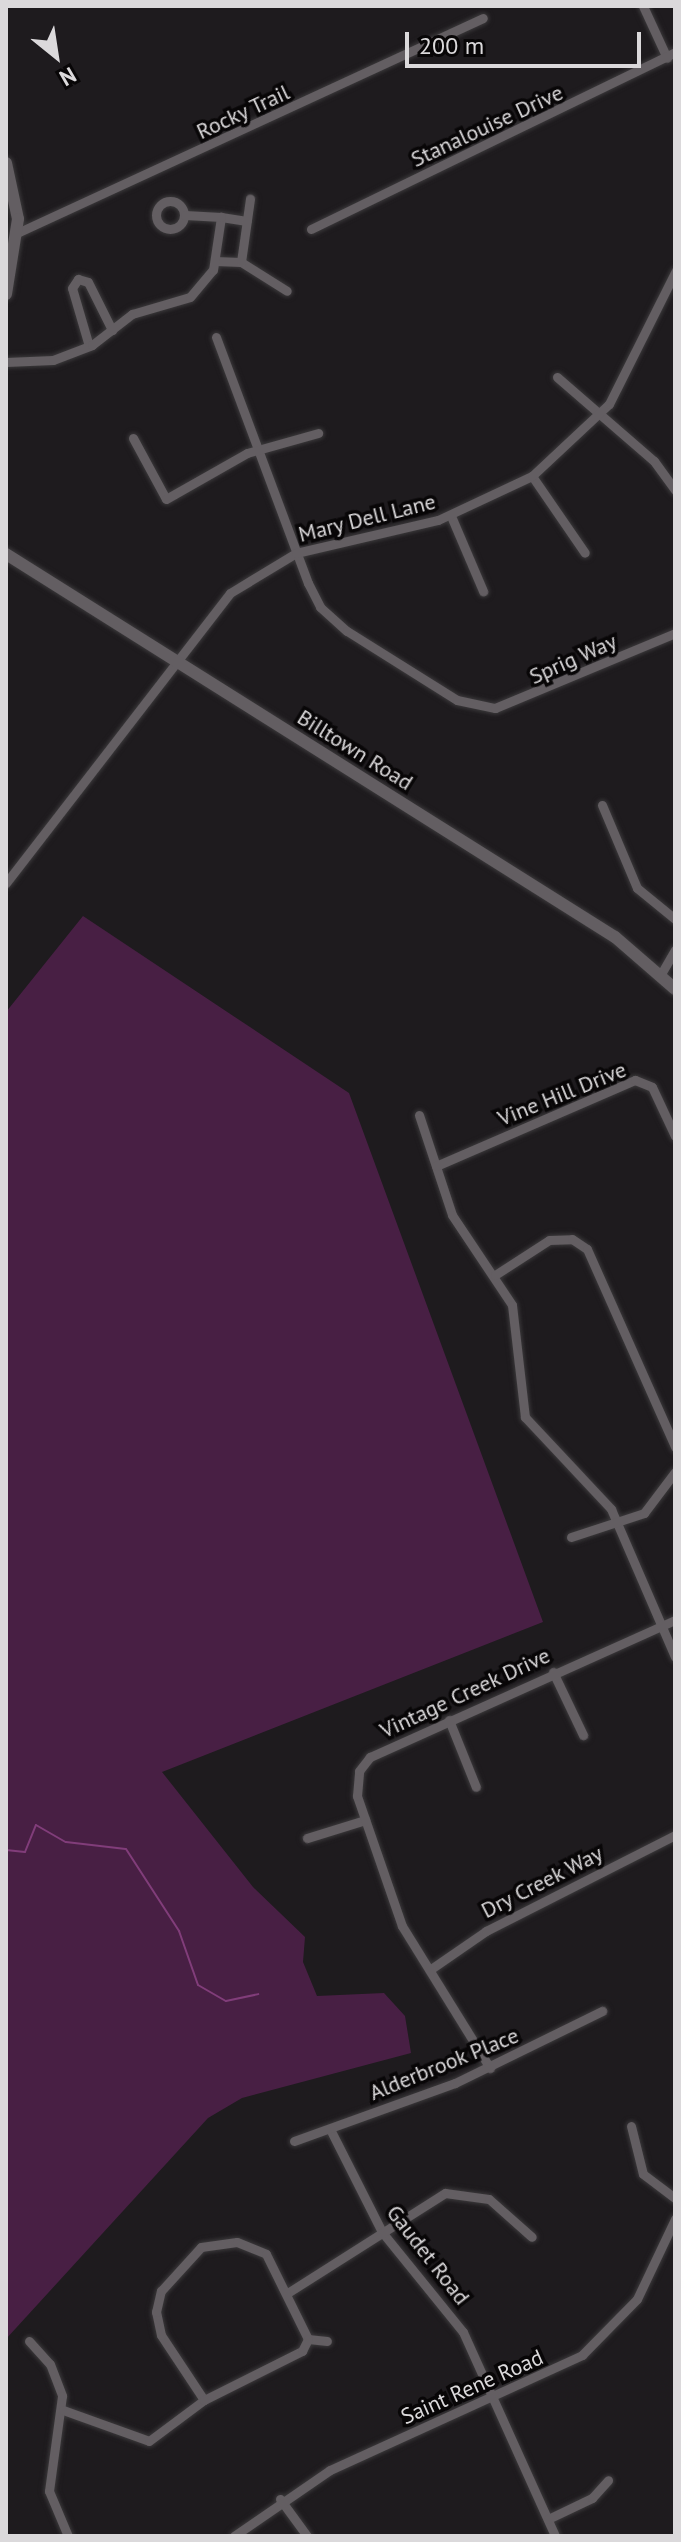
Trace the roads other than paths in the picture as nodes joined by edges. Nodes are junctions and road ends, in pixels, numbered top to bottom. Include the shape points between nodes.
1 (643, 6) edge
2 (483, 18) dead end
3 (671, 55) edge
4 (6, 163) edge
5 (250, 199) dead end
6 (185, 215) dead end
7 (221, 217) junction
8 (247, 221) junction
9 (311, 229) dead end
10 (17, 233) junction
11 (215, 261) junction
12 (241, 262) junction
13 (675, 272) edge
14 (673, 284) edge
15 (287, 291) dead end
16 (6, 294) edge
17 (112, 330) junction
18 (216, 337) dead end
19 (89, 346) junction
20 (6, 362) edge
21 (557, 377) dead end
22 (599, 415) junction
23 (318, 433) dead end
24 (133, 438) dead end
25 (257, 450) junction
26 (532, 476) junction
27 (675, 490) edge
28 (451, 516) junction
29 (296, 553) junction
30 (585, 553) dead end
31 (6, 554) edge
32 (483, 591) dead end
33 (675, 633) edge
34 (179, 663) junction
35 (602, 805) dead end
36 (6, 883) edge
37 (675, 919) edge
38 (675, 950) edge
39 (661, 974) junction
40 (675, 989) edge
41 (419, 1115) dead end
42 (675, 1136) edge
43 (436, 1166) junction
44 (495, 1275) junction
45 (675, 1447) edge
46 (675, 1472) edge
47 (671, 1492) edge
48 (620, 1525) junction
49 (571, 1537) dead end
50 (675, 1620) edge
51 (661, 1625) junction
52 (675, 1657) edge
53 (553, 1672) junction
54 (449, 1720) junction
55 (583, 1735) dead end
56 (476, 1787) dead end
57 (365, 1820) junction
58 (675, 1835) edge
59 (307, 1838) dead end
60 (431, 1969) junction
61 (602, 2011) dead end
62 (490, 2068) junction
63 (631, 2126) dead end
64 (330, 2129) junction
65 (294, 2141) dead end
66 (675, 2198) edge
67 (675, 2219) edge
68 (382, 2232) junction
69 (532, 2237) dead end
70 (289, 2292) junction
71 (308, 2339) junction
72 (29, 2341) dead end
73 (327, 2341) dead end
74 (493, 2398) junction
75 (204, 2400) junction
76 (63, 2410) junction
77 (608, 2480) dead end
78 (280, 2499) junction
79 (548, 2519) junction
80 (68, 2536) edge
81 (234, 2536) edge
82 (307, 2536) edge
83 (555, 2536) edge

1 - 3 street
2 - 10 street, Rocky Trail
3 - 9 street, Stanalouise Drive
4 - 10 main road
5 - 8 street
6 - 7 street
7 - 8 street
7 - 11 street
8 - 12 street
10 - 16 main road
11 - 12 street
11 - 17 street via 190,297 132,314
12 - 15 street
13 - 14 street, Mary Dell Lane
14 - 22 street, Mary Dell Lane via 640,354
17 - 19 street
17 - 19 street via 88,282 78,279 72,288
18 - 25 street
19 - 20 street via 53,360
21 - 22 street
22 - 26 street, Mary Dell Lane
22 - 27 street via 654,461
23 - 25 street
24 - 25 street via 166,499
25 - 29 street
26 - 28 street, Mary Dell Lane
26 - 30 street
28 - 29 street, Mary Dell Lane
28 - 32 street
29 - 33 street, Sprig Way via 332,620 457,700 483,708 514,704
29 - 34 street, Mary Dell Lane via 230,593
31 - 34 main road, Billtown Road
34 - 36 street, Mary Dell Lane
34 - 39 main road, Billtown Road via 615,937
35 - 37 street via 637,888
38 - 39 street
39 - 40 main road, Billtown Road
41 - 43 street
42 - 43 street, Vine Hill Drive via 652,1087 635,1080
43 - 44 street via 452,1215
44 - 45 street via 549,1240 572,1239 587,1249
44 - 48 street via 512,1305 525,1417
46 - 47 street
47 - 48 street
48 - 49 street
48 - 51 street
50 - 51 street, Vintage Creek Drive
51 - 52 street
51 - 53 street, Vintage Creek Drive
53 - 54 street, Vintage Creek Drive
53 - 55 street
54 - 56 street
54 - 57 street, Vintage Creek Drive via 366,1761 356,1784
57 - 59 street
57 - 60 street, Vintage Creek Drive via 402,1926
58 - 60 street, Dry Creek Way via 486,1931
60 - 62 street, Vintage Creek Drive
61 - 62 street, Alderbrook Place
62 - 64 street, Alderbrook Place
63 - 66 street via 643,2174
64 - 65 street, Alderbrook Place
64 - 68 street, Gaudet Road
67 - 74 street, Saint Rene Road via 637,2299 602,2339
68 - 69 street via 438,2196 467,2192 495,2202
68 - 70 street
68 - 74 street, Gaudet Road via 456,2320
70 - 71 street
70 - 75 street via 271,2258 246,2244 208,2244 178,2268 158,2297 156,2321
71 - 73 street
71 - 75 street via 302,2351
72 - 76 street via 55,2373
74 - 78 street, Saint Rene Road
74 - 79 street, Gaudet Road
75 - 76 street via 147,2442
76 - 80 street via 49,2491
77 - 79 street via 592,2498
78 - 81 street, Saint Rene Road
78 - 82 street
79 - 83 street, Gaudet Road

